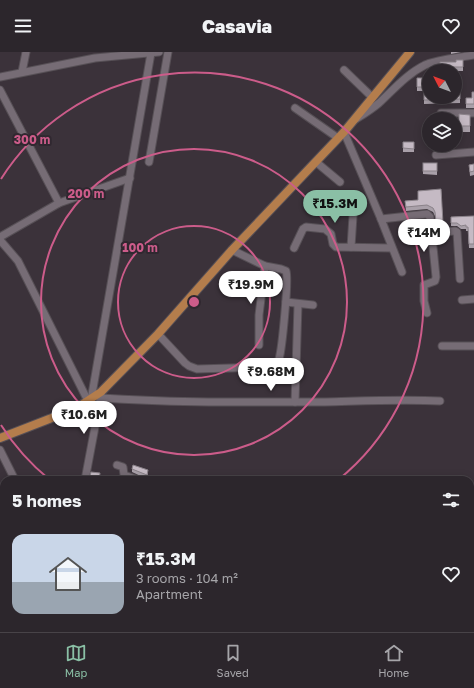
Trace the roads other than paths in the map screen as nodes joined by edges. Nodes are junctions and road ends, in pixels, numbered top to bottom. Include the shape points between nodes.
1 (26, 52) edge
2 (159, 52) edge
3 (168, 52) edge
4 (410, 52) edge
5 (151, 53) edge
6 (474, 55) edge
7 (395, 69) junction
8 (344, 70) dead end
9 (22, 72) junction
10 (0, 77) edge
11 (405, 78) junction
12 (0, 90) edge
13 (372, 97) junction
14 (296, 108) dead end
15 (462, 113) edge
16 (474, 113) edge
17 (353, 120) junction
18 (341, 135) junction
19 (474, 152) edge
20 (436, 156) dead end
21 (149, 162) dead end
22 (316, 162) junction
23 (130, 178) junction
24 (340, 182) dead end
25 (59, 203) junction
26 (353, 216) dead end
27 (381, 219) junction
28 (432, 233) junction
29 (0, 236) edge
30 (0, 240) edge
31 (351, 247) junction
32 (294, 248) dead end
33 (391, 248) junction
34 (232, 250) junction
35 (265, 266) junction
36 (402, 272) dead end
37 (460, 279) dead end
38 (474, 299) edge
39 (462, 300) dead end
40 (286, 302) junction
41 (298, 304) junction
42 (313, 305) dead end
43 (427, 313) dead end
44 (158, 334) junction
45 (258, 345) dead end
46 (442, 346) dead end
47 (474, 346) edge
48 (101, 395) junction
49 (89, 401) junction
50 (440, 401) dead end
51 (295, 402) junction
52 (0, 438) edge
53 (0, 450) edge
54 (117, 466) dead end
55 (13, 476) edge
56 (86, 476) edge
57 (127, 476) edge

1 - 9 street
2 - 5 street
3 - 21 street
4 - 7 main road
5 - 9 street via 95,58
5 - 23 street
6 - 11 street via 426,65
7 - 11 street
7 - 13 main road
8 - 13 street
9 - 10 street
11 - 17 street via 378,103
12 - 25 street
13 - 17 main road
14 - 18 street
15 - 16 street
17 - 18 main road
18 - 22 main road
18 - 27 street
19 - 20 street
22 - 24 street
22 - 34 main road
23 - 25 street
23 - 49 street
25 - 29 street
26 - 31 street
27 - 28 street via 427,214 431,220
27 - 33 street
28 - 37 street via 457,232
28 - 43 street via 436,277 435,281 424,285
30 - 49 street via 18,261
31 - 32 street via 334,246 329,232 306,227
31 - 33 street
33 - 36 street
34 - 35 street
34 - 44 main road
35 - 40 street via 286,271
35 - 45 street
38 - 39 street
40 - 41 street
40 - 44 street via 279,358 273,366 196,369 185,363
41 - 42 street
41 - 51 street
44 - 48 main road
46 - 47 street
48 - 49 main road
48 - 51 street via 154,402
48 - 56 street
49 - 52 main road via 75,409
50 - 51 street via 405,399
53 - 55 street
54 - 57 street via 123,467 124,475

